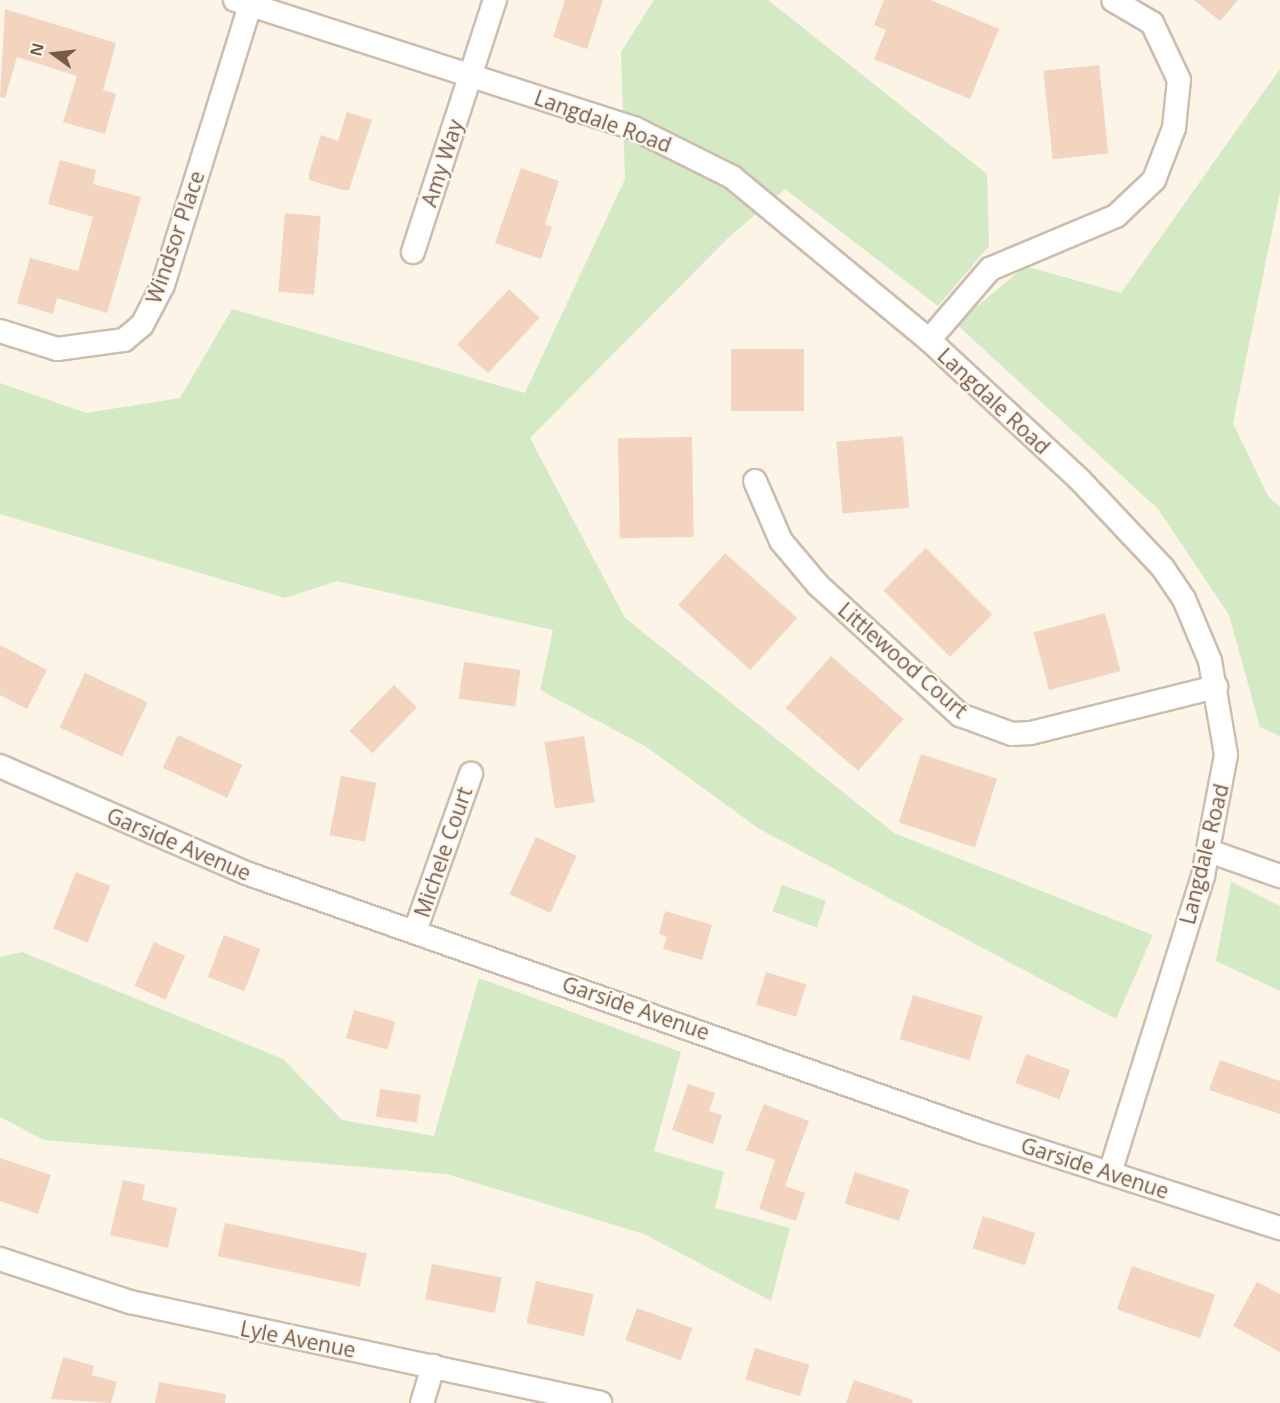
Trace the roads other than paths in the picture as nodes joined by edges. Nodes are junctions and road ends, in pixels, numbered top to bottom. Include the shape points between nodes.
1 (495, 0) edge
2 (1113, 0) edge
3 (246, 2) edge
4 (471, 75) junction
5 (413, 252) dead end
6 (0, 331) edge
7 (929, 340) junction
8 (755, 482) dead end
9 (1216, 687) junction
10 (0, 766) edge
11 (471, 774) dead end
12 (1209, 851) junction
13 (1280, 876) edge
14 (415, 931) junction
15 (1110, 1173) junction
16 (1280, 1228) edge
17 (0, 1259) edge
18 (433, 1366) junction
19 (422, 1403) edge
20 (600, 1403) edge

1 - 4 street, Amy Way
2 - 7 street via 1152,23 1179,80 1174,128 1154,180 1116,216 990,269
3 - 4 street, Langdale Road
3 - 6 street, Windsor Place via 163,285 142,325 124,340 57,349
4 - 5 street, Amy Way
4 - 7 street, Langdale Road via 634,128 702,159 772,208
7 - 9 street, Langdale Road via 1080,480 1163,568 1197,626
8 - 9 street, Littlewood Court via 780,541 818,585 960,715 1012,734 1031,733
9 - 12 street, Langdale Road via 1226,754
10 - 14 street, Garside Avenue via 199,855
11 - 14 street, Michele Court
12 - 13 street
12 - 15 street, Langdale Road
14 - 15 street, Garside Avenue
15 - 16 street, Garside Avenue
17 - 18 street, Lyle Avenue via 130,1302
18 - 19 street
18 - 20 street, Lyle Avenue

